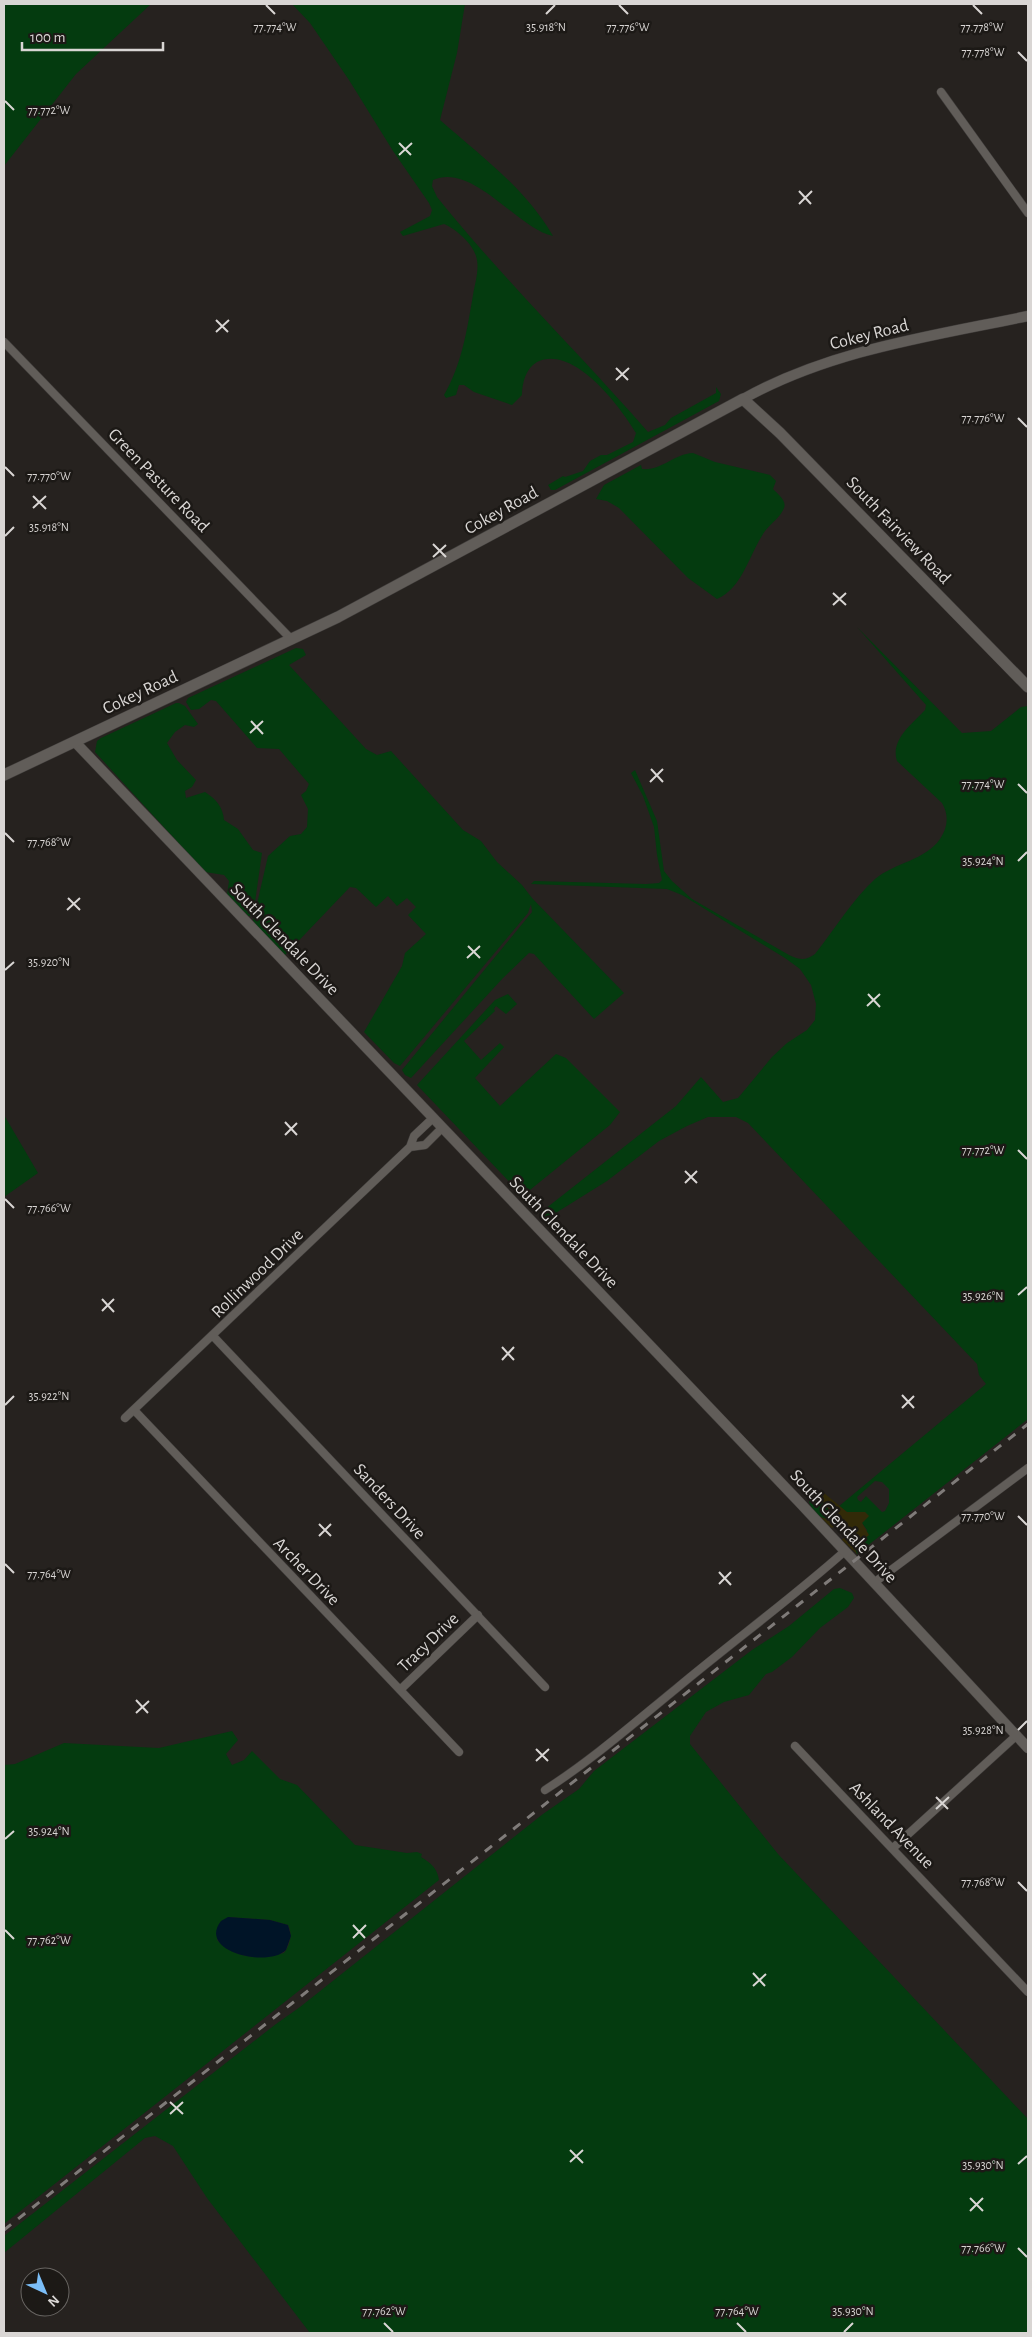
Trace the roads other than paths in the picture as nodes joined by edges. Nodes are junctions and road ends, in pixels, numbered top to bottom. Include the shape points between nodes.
1 (941, 92) dead end
2 (1028, 213) edge
3 (1028, 316) edge
4 (4, 342) edge
5 (743, 399) junction
6 (292, 640) junction
7 (1028, 687) edge
8 (75, 742) junction
9 (4, 774) edge
10 (433, 1118) junction
11 (442, 1128) junction
12 (410, 1147) junction
13 (213, 1336) junction
14 (134, 1410) junction
15 (125, 1418) dead end
16 (1028, 1468) edge
17 (845, 1551) junction
18 (875, 1582) junction
19 (478, 1616) junction
20 (545, 1687) dead end
21 (400, 1690) junction
22 (1017, 1735) junction
23 (795, 1746) dead end
24 (1028, 1748) edge
25 (459, 1752) dead end
26 (545, 1790) dead end
27 (893, 1848) junction
28 (1028, 1992) edge

1 - 2 street
3 - 5 street, Cokey Road via 843,357 780,380
4 - 6 street, Green Pasture Road
5 - 6 main road, Cokey Road
5 - 7 main road, South Fairview Road
6 - 8 main road, Cokey Road
8 - 9 main road, Cokey Road
8 - 10 street, South Glendale Drive
10 - 11 street, South Glendale Drive
10 - 12 street, Rollinwood Drive via 414,1136
11 - 12 street, Rollinwood Drive via 425,1145
11 - 17 street, South Glendale Drive
12 - 13 street, Rollinwood Drive
13 - 14 street, Rollinwood Drive
13 - 19 street, Sanders Drive
14 - 15 street, Rollinwood Drive
14 - 21 street, Archer Drive
16 - 18 street
17 - 18 street, South Glendale Drive
17 - 26 street via 579,1767
18 - 22 street, South Glendale Drive
19 - 20 street, Sanders Drive
19 - 21 street, Tracy Drive
21 - 25 street, Archer Drive
22 - 24 street, South Glendale Drive
22 - 27 street
23 - 27 street, Ashland Avenue
27 - 28 street, Ashland Avenue

